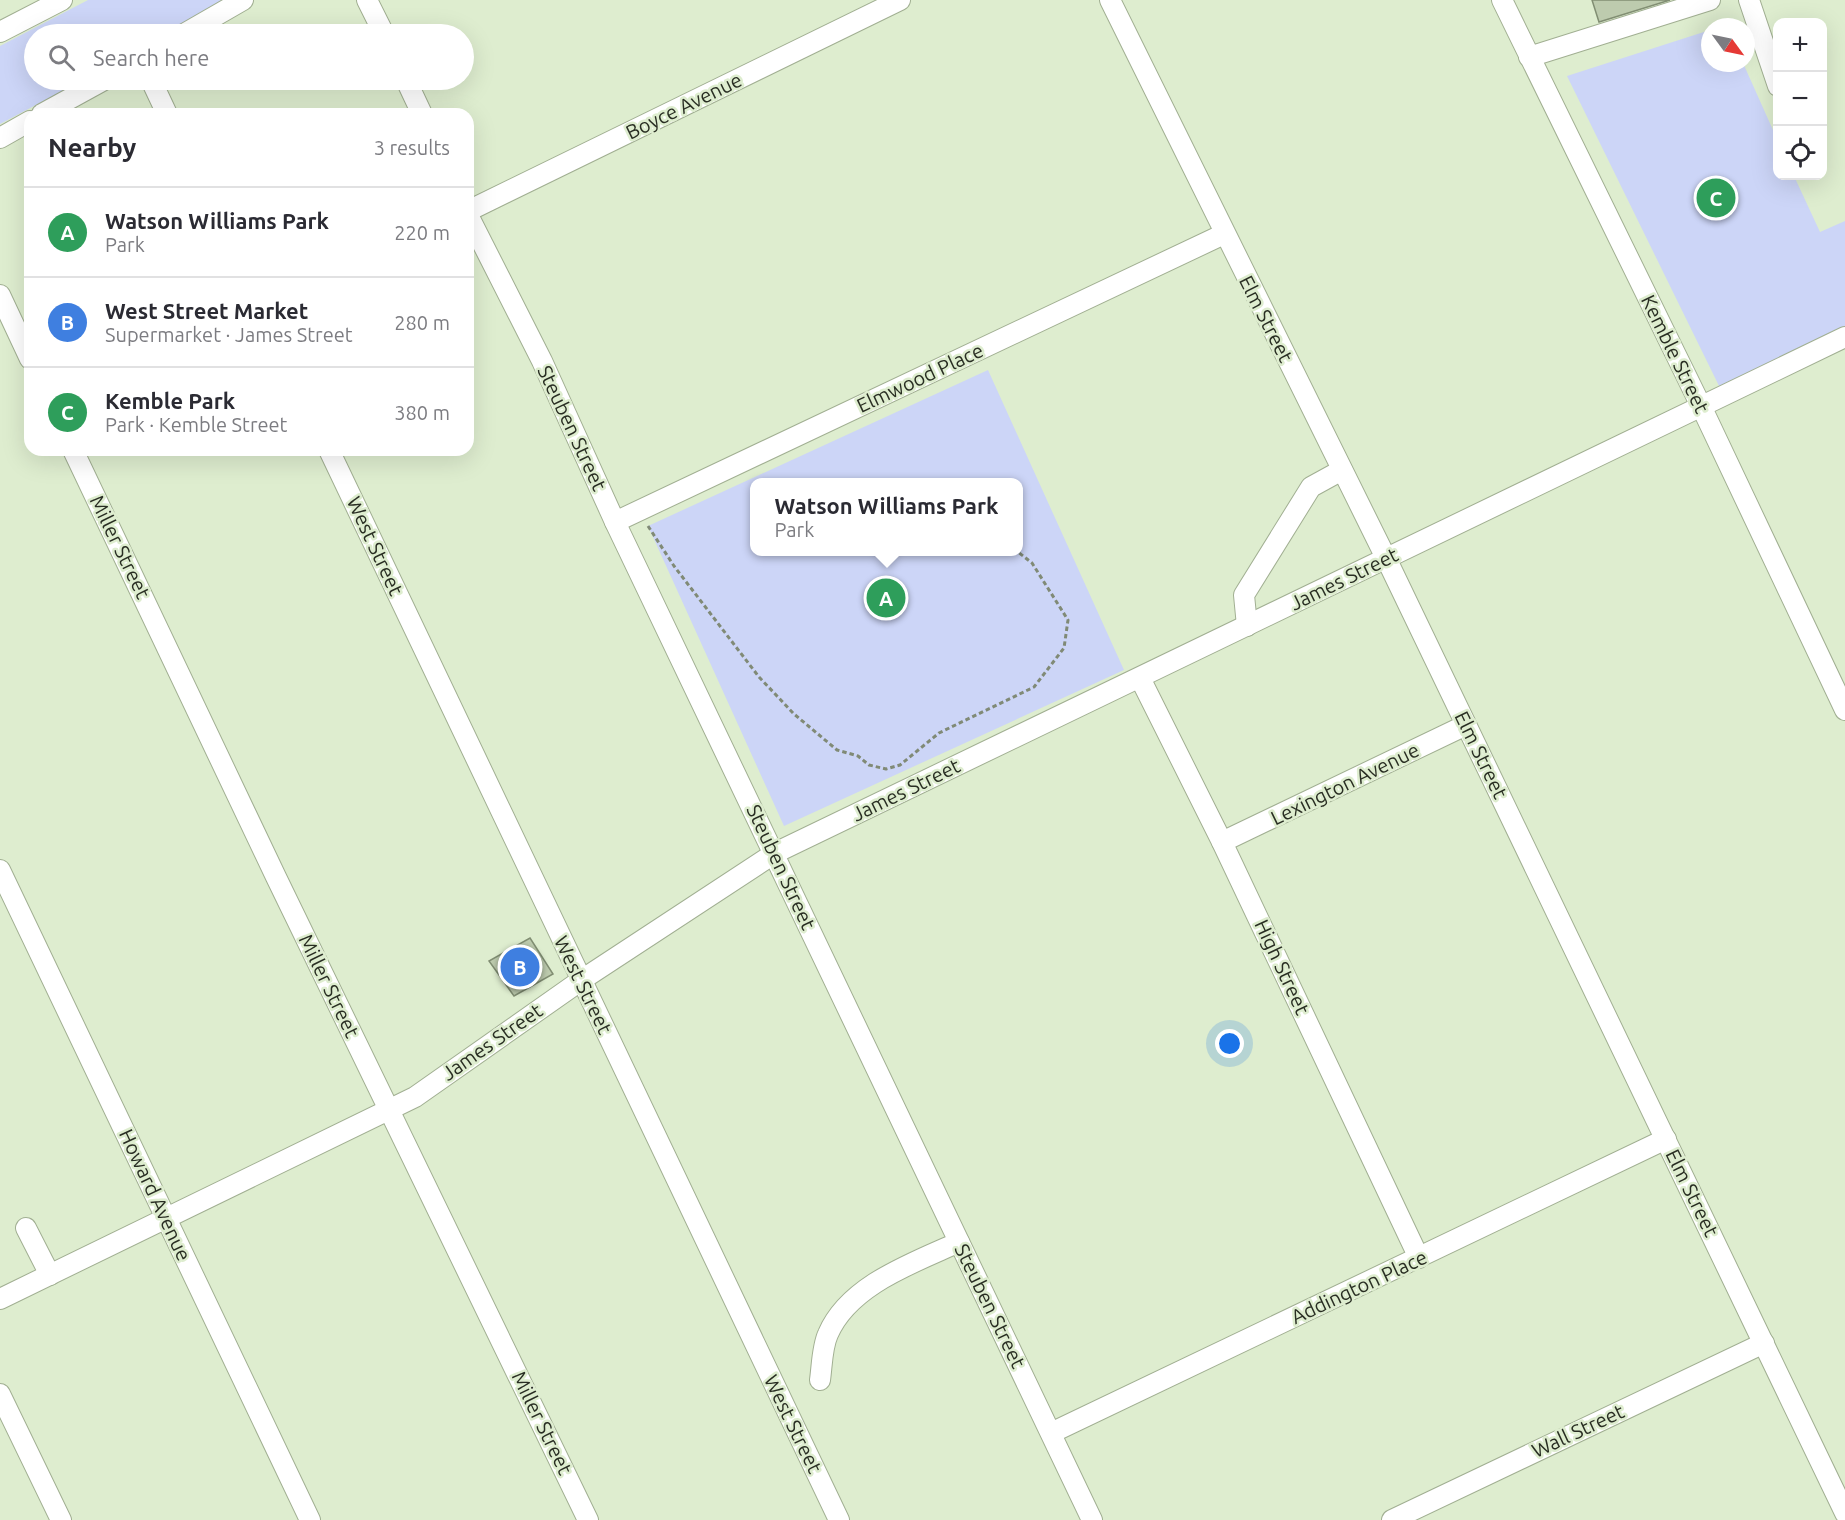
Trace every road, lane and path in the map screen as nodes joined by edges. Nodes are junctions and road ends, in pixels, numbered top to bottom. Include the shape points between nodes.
1 (62, 0) edge
2 (243, 0) edge
3 (367, 0) edge
4 (900, 0) edge
5 (1110, 0) edge
6 (1502, 0) edge
7 (1710, 0) edge
8 (1749, 0) edge
9 (201, 24) edge
10 (379, 24) edge
11 (0, 32) edge
12 (1529, 57) junction
13 (1773, 72) edge
14 (86, 90) edge
15 (156, 90) edge
16 (411, 90) edge
17 (53, 108) edge
18 (164, 108) edge
19 (419, 108) edge
20 (24, 124) edge
21 (0, 138) edge
22 (474, 210) edge
23 (474, 225) edge
24 (1224, 234) junction
25 (0, 295) edge
26 (1845, 337) edge
27 (24, 346) edge
28 (1701, 406) junction
29 (76, 456) edge
30 (331, 456) edge
31 (1342, 470) junction
32 (615, 522) junction
33 (648, 526) dead end
34 (1022, 556) edge
35 (1386, 558) junction
36 (1247, 626) junction
37 (1140, 678) junction
38 (1845, 710) edge
39 (1466, 725) junction
40 (1222, 842) junction
41 (775, 854) junction
42 (0, 870) edge
43 (580, 981) junction
44 (389, 1110) junction
45 (1666, 1139) junction
46 (165, 1218) junction
47 (26, 1228) dead end
48 (959, 1242) junction
49 (1419, 1258) junction
50 (50, 1275) junction
51 (0, 1299) edge
52 (1764, 1343) junction
53 (820, 1380) dead end
54 (0, 1394) edge
55 (1051, 1432) junction
56 (1845, 1513) edge
57 (61, 1520) edge
58 (310, 1520) edge
59 (588, 1520) edge
60 (839, 1520) edge
61 (1092, 1520) edge
62 (1392, 1520) edge
63 (1839, 1520) edge

1 - 11 street
2 - 9 street
3 - 10 street
4 - 22 street, Boyce Avenue
5 - 24 street, Elm Street
6 - 12 street, Kemble Street
7 - 12 street
8 - 13 street
12 - 28 street, Kemble Street
14 - 17 street
15 - 18 street
16 - 19 street
20 - 21 street
23 - 32 street, Steuben Street via 542,361
24 - 31 street, Elm Street
24 - 32 street, Elmwood Place
25 - 27 street
26 - 28 street, James Street
28 - 35 street, James Street
28 - 38 street, Kemble Street
29 - 44 street, Miller Street
30 - 43 street, West Street
31 - 35 street, Elm Street
31 - 36 street via 1311,487 1244,595
32 - 41 street, Steuben Street
33 - 34 path via 752,668 794,714 837,750 886,769 900,765 939,733 1034,687 1064,648 1068,620 1032,563
35 - 36 street, James Street
35 - 39 street, Elm Street
36 - 37 street, James Street
37 - 40 street, High Street
37 - 41 street, James Street
39 - 40 street, Lexington Avenue
39 - 45 street, Elm Street
40 - 49 street, High Street
41 - 43 street, James Street
41 - 48 street, Steuben Street
42 - 46 street, Howard Avenue
43 - 44 street, James Street
43 - 60 street, West Street
44 - 46 street, James Street
44 - 59 street, Miller Street
45 - 49 street, Addington Place
45 - 52 street, Elm Street
46 - 50 street, James Street
46 - 58 street, Howard Avenue
47 - 50 street
48 - 53 street via 896,1273 843,1307 827,1335
48 - 55 street, Steuben Street
49 - 55 street, Addington Place
50 - 51 street, James Street
52 - 56 street, Elm Street
52 - 62 street, Wall Street
54 - 57 street
55 - 61 street, Steuben Street
56 - 63 street

